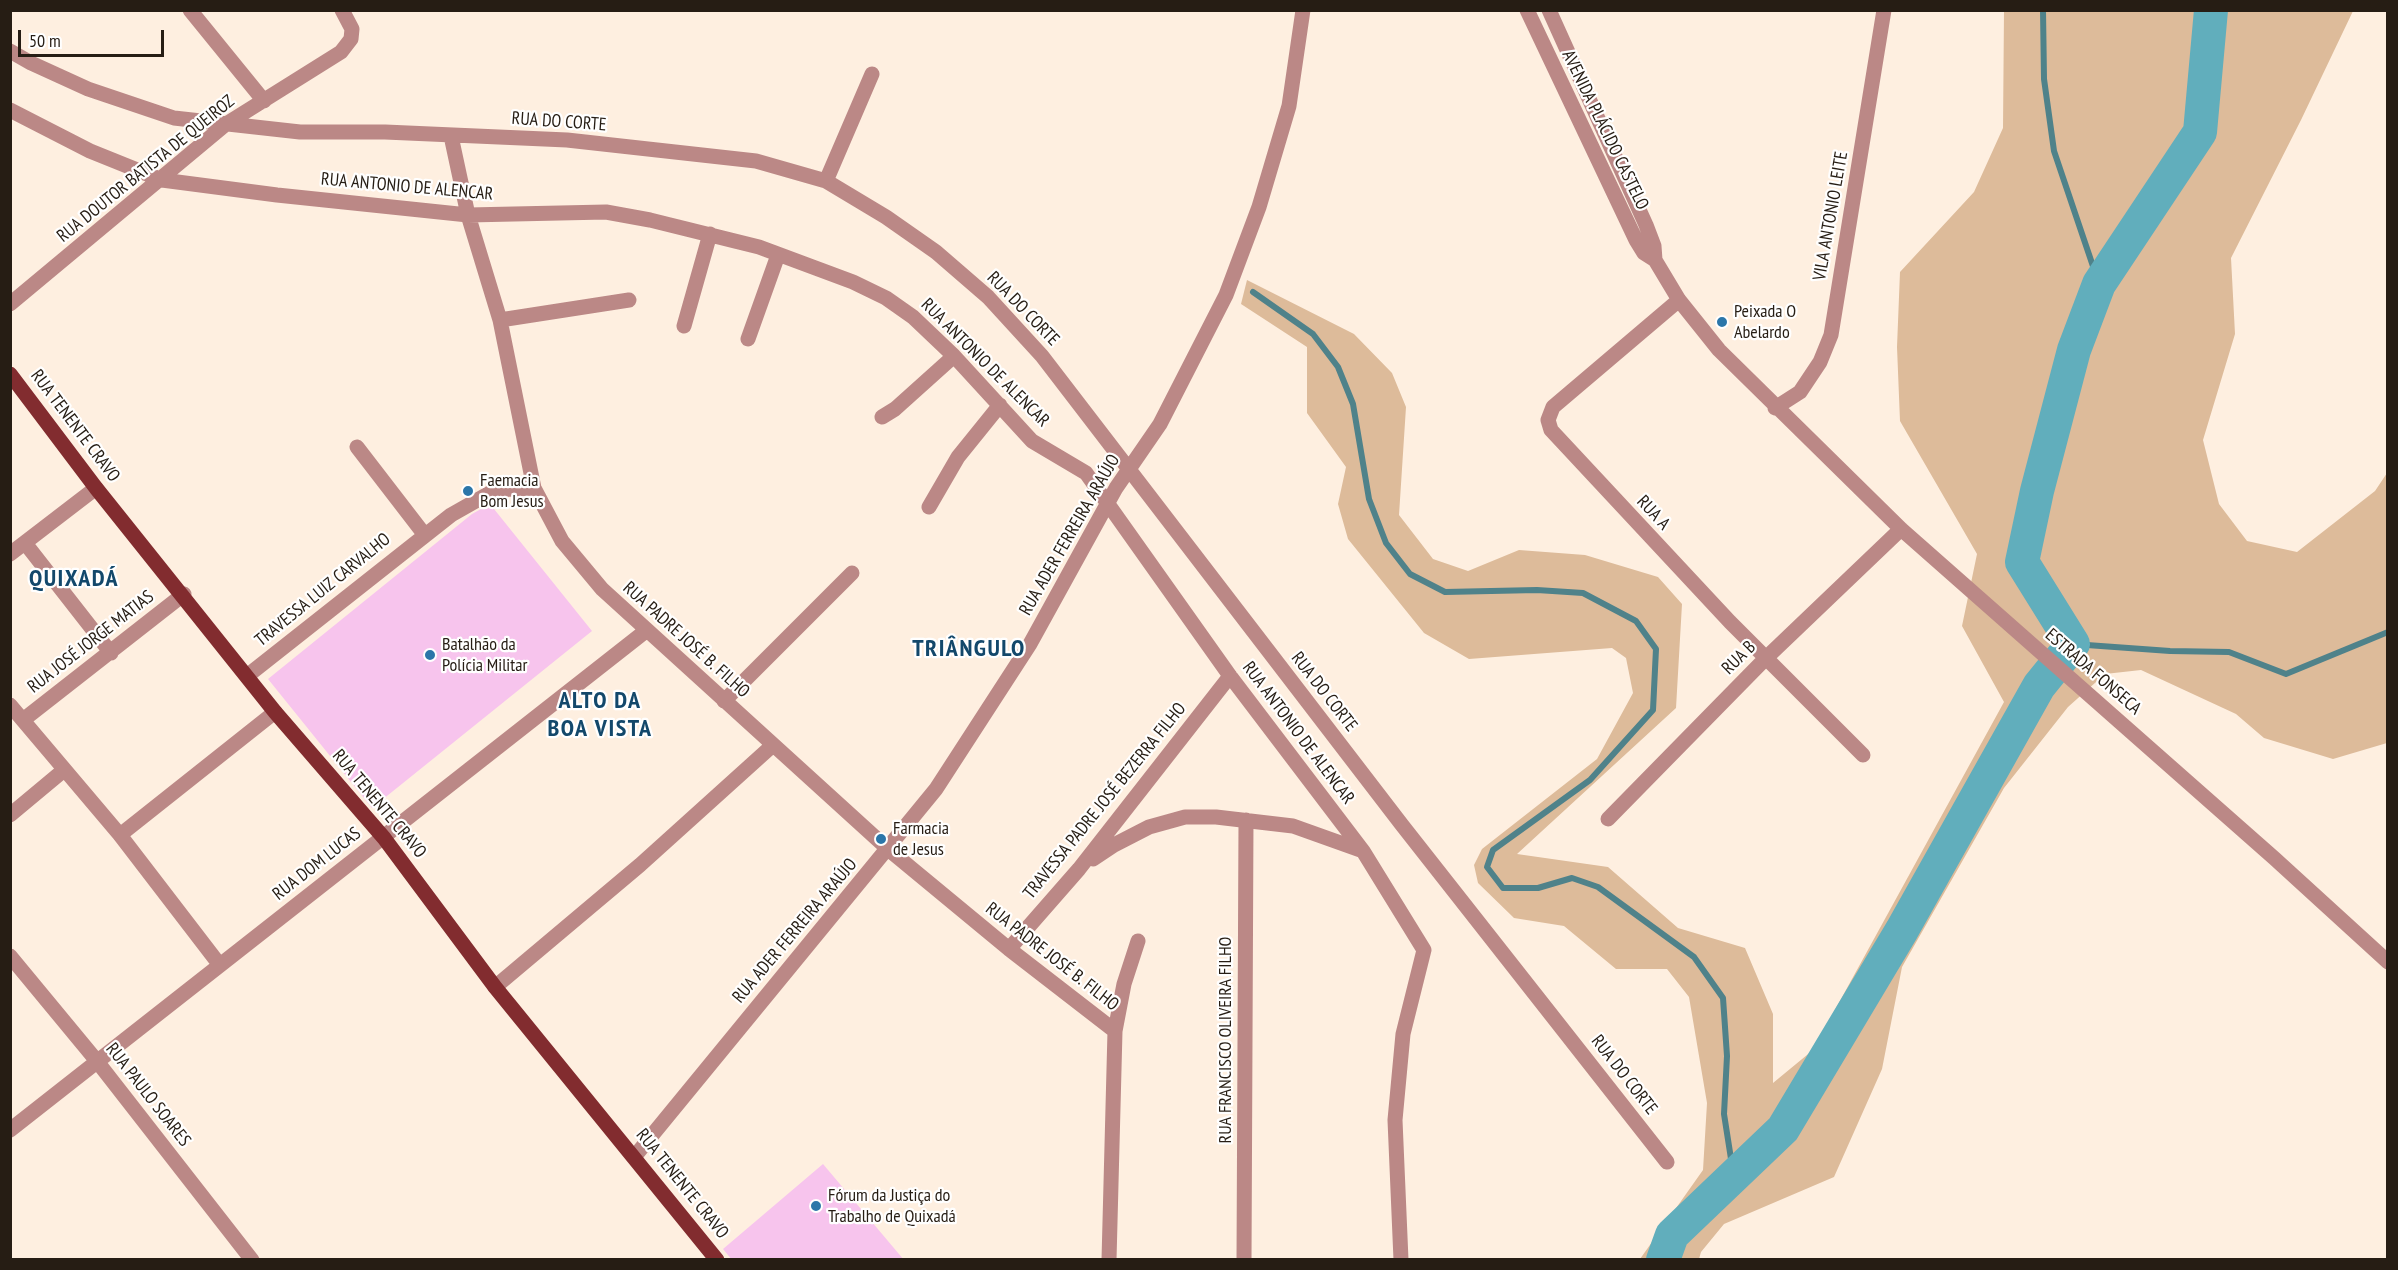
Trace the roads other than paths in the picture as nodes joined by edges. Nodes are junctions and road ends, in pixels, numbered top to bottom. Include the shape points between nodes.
1 (190, 10) edge
2 (342, 10) edge
3 (1303, 10) edge
4 (1527, 10) edge
5 (1549, 10) edge
6 (1884, 10) edge
7 (1565, 48) junction
8 (10, 51) edge
9 (1548, 56) junction
10 (872, 74) dead end
11 (264, 101) junction
12 (10, 110) edge
13 (226, 124) junction
14 (451, 136) junction
15 (162, 180) junction
16 (826, 181) junction
17 (468, 214) junction
18 (710, 234) junction
19 (778, 255) junction
20 (1655, 260) junction
21 (630, 300) dead end
22 (1679, 300) junction
23 (10, 304) edge
24 (500, 320) junction
25 (684, 326) dead end
26 (748, 339) dead end
27 (954, 356) junction
28 (10, 374) edge
29 (1000, 405) junction
30 (1775, 408) junction
31 (882, 417) dead end
32 (357, 447) dead end
33 (1129, 471) junction
34 (96, 488) junction
35 (534, 488) junction
36 (1108, 504) junction
37 (929, 507) dead end
38 (1901, 529) junction
39 (424, 534) junction
40 (26, 543) junction
41 (10, 554) edge
42 (852, 573) dead end
43 (184, 594) junction
44 (647, 630) junction
45 (111, 653) junction
46 (1766, 658) junction
47 (247, 676) junction
48 (1230, 676) junction
49 (724, 701) junction
50 (10, 705) edge
51 (275, 712) junction
52 (23, 720) junction
53 (772, 746) junction
54 (1863, 755) dead end
55 (64, 770) junction
56 (10, 815) edge
57 (1608, 819) dead end
58 (1246, 820) junction
59 (120, 835) junction
60 (384, 838) junction
61 (888, 849) junction
62 (1363, 851) junction
63 (1079, 869) junction
64 (1138, 941) dead end
65 (1009, 949) junction
66 (10, 956) edge
67 (2388, 962) edge
68 (219, 964) junction
69 (495, 987) junction
70 (1115, 1031) junction
71 (96, 1060) junction
72 (10, 1130) edge
73 (634, 1156) junction
74 (1667, 1162) dead end
75 (252, 1260) edge
76 (717, 1260) edge
77 (1108, 1260) edge
78 (1244, 1260) edge
79 (1401, 1260) edge

1 - 11 street
2 - 11 street, RUA DOUTOR BATISTA DE QUEIROZ via 352,29 351,39 341,52
3 - 33 street, RUA ADER FERREIRA ARAÚJO via 1289,106 1255,218 1226,295 1160,424
4 - 9 street, AVENIDA PLÁCIDO CASTELO
5 - 7 street, AVENIDA PLÁCIDO CASTELO
6 - 30 street, VILA ANTONIO LEITE via 1831,335 1820,362 1800,392
7 - 9 street
7 - 20 street, AVENIDA PLÁCIDO CASTELO via 1646,225
8 - 13 street, RUA DO CORTE via 69,81 133,106 174,118
9 - 20 street, AVENIDA PLÁCIDO CASTELO via 1636,240
10 - 16 street
11 - 13 street, RUA DOUTOR BATISTA DE QUEIROZ
12 - 15 street, RUA ANTONIO DE ALENCAR via 90,152
13 - 14 street, RUA DO CORTE via 300,132
13 - 15 street, RUA DOUTOR BATISTA DE QUEIROZ
14 - 16 street, RUA DO CORTE via 567,140 676,150 756,161
14 - 17 street, RUA PADRE JOSÉ B. FILHO
15 - 17 street, RUA ANTONIO DE ALENCAR
15 - 23 street, RUA DOUTOR BATISTA DE QUEIROZ
16 - 33 street, RUA DO CORTE via 936,252 988,297 1042,356
17 - 18 street, RUA ANTONIO DE ALENCAR via 606,212
17 - 24 street, RUA PADRE JOSÉ B. FILHO
18 - 19 street, RUA ANTONIO DE ALENCAR
18 - 25 street
19 - 26 street
19 - 27 street, RUA ANTONIO DE ALENCAR via 886,298 913,317
20 - 22 street, AVENIDA PLÁCIDO CASTELO
21 - 24 street
22 - 30 street, AVENIDA PLÁCIDO CASTELO via 1719,350
22 - 46 street, RUA A via 1565,395 1553,407 1548,420 1562,446
24 - 35 street, RUA PADRE JOSÉ B. FILHO
27 - 29 street, RUA ANTONIO DE ALENCAR
27 - 31 street
28 - 34 main road, RUA TENENTE CRAVO
29 - 36 street, RUA ANTONIO DE ALENCAR via 1032,441 1086,473
29 - 37 street via 958,457
30 - 38 street, ESTRADA FONSECA
32 - 39 street
33 - 36 street, RUA ADER FERREIRA ARAÚJO
33 - 74 street, RUA DO CORTE
34 - 40 street
34 - 43 main road, RUA TENENTE CRAVO
35 - 39 street, TRAVESSA LUIZ CARVALHO via 495,490
35 - 44 street, RUA PADRE JOSÉ B. FILHO via 562,541 580,564
36 - 48 street, RUA ANTONIO DE ALENCAR
36 - 61 street, RUA ADER FERREIRA ARAÚJO via 993,702 936,789
38 - 46 street, RUA B
38 - 67 street, ESTRADA FONSECA
39 - 47 street, TRAVESSA LUIZ CARVALHO
40 - 41 street
40 - 45 street
42 - 49 street
43 - 45 street, RUA JOSÉ JORGE MATIAS
43 - 47 main road, RUA TENENTE CRAVO
44 - 49 street, RUA PADRE JOSÉ B. FILHO
44 - 60 street, RUA DOM LUCAS
45 - 52 street, RUA JOSÉ JORGE MATIAS
46 - 54 street, RUA A
46 - 57 street, RUA B
47 - 51 main road, RUA TENENTE CRAVO
48 - 62 street, RUA ANTONIO DE ALENCAR
48 - 63 street, TRAVESSA PADRE JOSÉ BEZERRA FILHO
49 - 53 street, RUA PADRE JOSÉ B. FILHO
50 - 52 street
51 - 59 street
51 - 60 main road, RUA TENENTE CRAVO
52 - 55 street
53 - 61 street, RUA PADRE JOSÉ B. FILHO
53 - 69 street via 640,865
55 - 56 street
55 - 59 street
58 - 62 street via 1293,826
58 - 63 street via 1185,817 1166,821 1114,844
58 - 78 street, RUA FRANCISCO OLIVEIRA FILHO
59 - 68 street
60 - 68 street, RUA DOM LUCAS
60 - 69 main road, RUA TENENTE CRAVO
61 - 65 street, RUA PADRE JOSÉ B. FILHO
61 - 73 street, RUA ADER FERREIRA ARAÚJO
62 - 79 street, RUA ANTONIO DE ALENCAR via 1424,950 1403,1034 1395,1120
63 - 65 street, TRAVESSA PADRE JOSÉ BEZERRA FILHO
64 - 70 street
65 - 70 street, RUA PADRE JOSÉ B. FILHO
66 - 71 street, RUA PAULO SOARES
68 - 71 street, RUA DOM LUCAS
69 - 73 main road, RUA TENENTE CRAVO
70 - 77 street
71 - 72 street, RUA DOM LUCAS
71 - 75 street, RUA PAULO SOARES
73 - 76 main road, RUA TENENTE CRAVO

